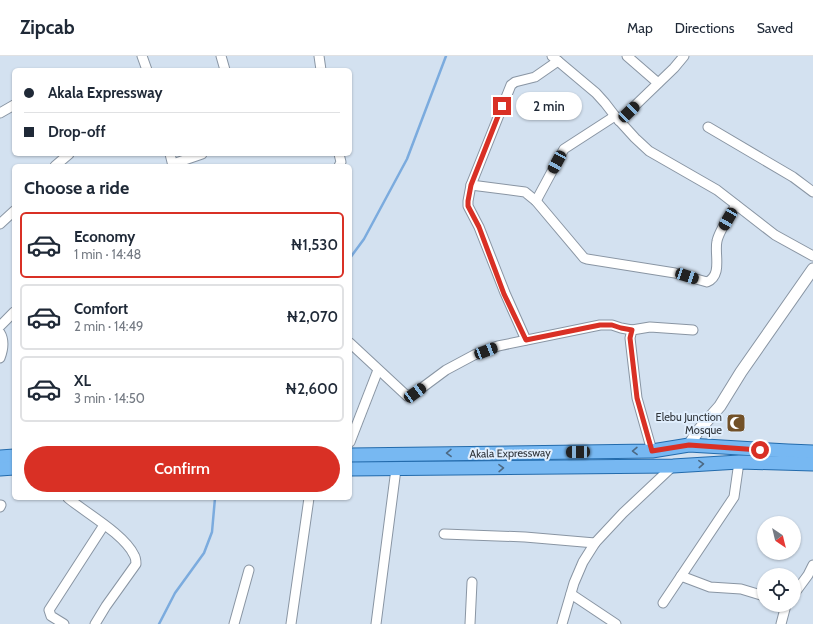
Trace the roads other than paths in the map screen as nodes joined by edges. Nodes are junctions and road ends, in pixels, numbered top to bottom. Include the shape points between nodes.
1 (142, 56) edge
2 (221, 56) edge
3 (319, 56) edge
4 (627, 56) edge
5 (684, 56) edge
6 (555, 58) edge
7 (146, 68) edge
8 (224, 68) edge
9 (321, 68) edge
10 (658, 83) junction
11 (12, 106) edge
12 (0, 113) edge
13 (617, 118) junction
14 (708, 127) dead end
15 (67, 156) edge
16 (197, 156) edge
17 (57, 164) edge
18 (176, 164) edge
19 (471, 185) junction
20 (813, 192) edge
21 (536, 201) junction
22 (736, 206) junction
23 (12, 213) edge
24 (0, 224) edge
25 (813, 256) edge
26 (813, 269) edge
27 (12, 314) edge
28 (0, 326) edge
29 (632, 330) junction
30 (693, 330) dead end
31 (0, 333) edge
32 (526, 340) junction
33 (352, 345) edge
34 (0, 358) edge
35 (378, 370) junction
36 (352, 437) edge
37 (689, 445) junction
38 (652, 451) junction
39 (788, 451) junction
40 (813, 452) edge
41 (352, 455) edge
42 (12, 456) edge
43 (0, 457) edge
44 (739, 462) junction
45 (813, 464) edge
46 (788, 465) junction
47 (673, 466) junction
48 (12, 468) edge
49 (0, 469) edge
50 (352, 469) edge
51 (396, 469) junction
52 (71, 500) edge
53 (309, 500) edge
54 (104, 525) junction
55 (444, 534) dead end
56 (595, 543) junction
57 (813, 565) edge
58 (249, 570) dead end
59 (681, 576) junction
60 (472, 582) dead end
61 (801, 584) edge
62 (571, 594) junction
63 (757, 594) edge
64 (663, 603) dead end
65 (784, 612) edge
66 (64, 624) edge
67 (95, 624) edge
68 (234, 624) edge
69 (291, 624) edge
70 (376, 624) edge
71 (470, 624) edge
72 (562, 624) edge
73 (616, 624) edge
74 (781, 624) edge

1 - 7 street
2 - 8 street
3 - 9 street
4 - 10 street
5 - 10 street
6 - 13 street via 601,98
6 - 19 street via 535,77 511,85
10 - 13 street
11 - 12 street
13 - 21 street via 564,149
13 - 22 street via 649,151 701,179
14 - 20 street
15 - 17 street
16 - 18 street
19 - 21 street via 525,192
19 - 32 street via 468,206
21 - 22 street via 584,258 675,272 707,282 715,274 717,266 717,242
22 - 25 street via 775,235
23 - 24 street
26 - 37 street via 720,406
27 - 28 street
29 - 30 street via 650,327
29 - 32 street via 600,325
29 - 38 street via 630,338 637,398
31 - 34 street via 3,337
32 - 35 street via 474,355 446,370 410,396 404,394
33 - 35 street
35 - 36 street
37 - 38 main road, Akala Expressway
37 - 39 main road, Akala Expressway
38 -> 41 main road, Akala Expressway
39 - 40 main road, Akala Expressway
39 - 46 main road
42 - 43 main road
44 - 46 main road, Akala Expressway
47 -> 44 main road, Akala Expressway
44 - 59 street via 734,497
45 - 46 main road, Akala Expressway
51 -> 47 main road, Akala Expressway
47 - 56 street
48 - 49 main road
50 - 51 main road, Akala Expressway
51 - 70 street
52 - 54 street
53 - 69 street
54 - 66 street via 49,610 51,616
54 - 67 street via 128,546 135,556 136,564
55 - 56 street
56 - 62 street via 582,562
57 - 61 street
58 - 68 street
59 - 63 street via 710,587 741,589
59 - 64 street
60 - 71 street
62 - 72 street
62 - 73 street
65 - 74 street

